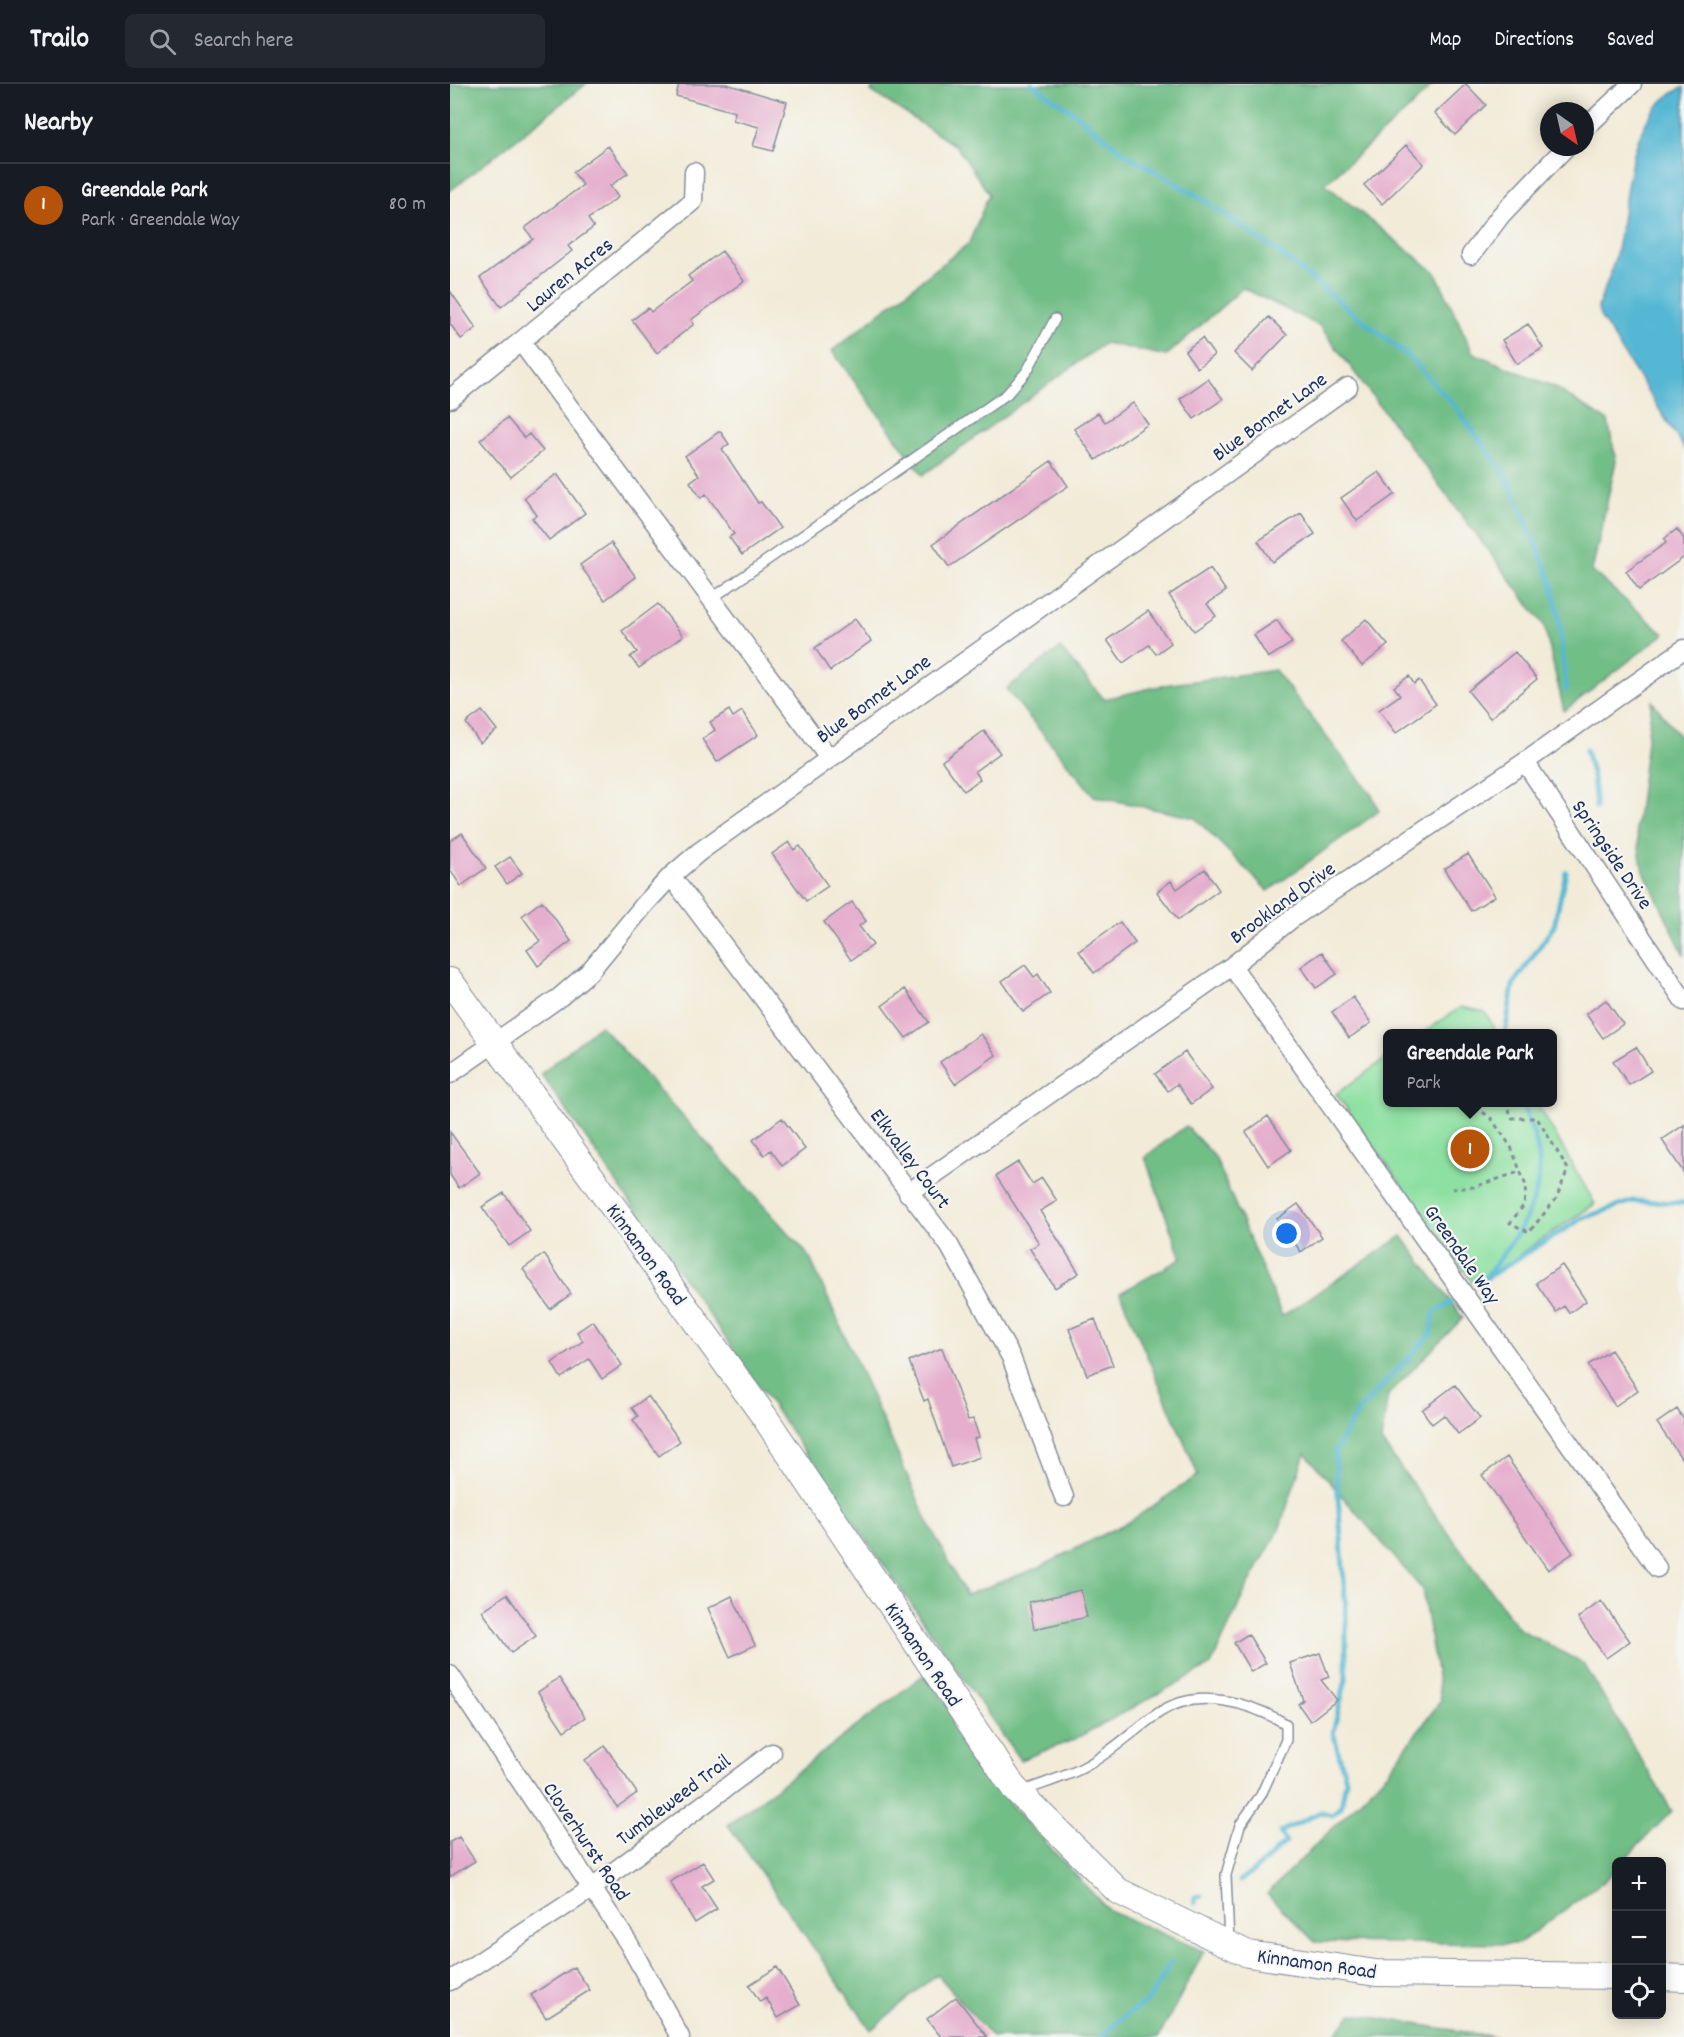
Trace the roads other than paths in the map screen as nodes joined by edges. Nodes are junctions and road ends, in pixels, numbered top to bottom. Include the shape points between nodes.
1 (1632, 84) edge
2 (1594, 120) edge
3 (1557, 156) edge
4 (694, 172) dead end
5 (1471, 255) dead end
6 (1055, 319) dead end
7 (521, 342) junction
8 (1348, 387) dead end
9 (450, 399) edge
10 (711, 598) junction
11 (1684, 649) edge
12 (830, 758) junction
13 (1525, 762) junction
14 (670, 876) junction
15 (1232, 966) junction
16 (450, 981) edge
17 (1684, 1001) edge
18 (494, 1044) junction
19 (450, 1074) edge
20 (908, 1193) junction
21 (1064, 1497) dead end
22 (1657, 1568) dead end
23 (450, 1675) edge
24 (772, 1753) dead end
25 (1019, 1793) junction
26 (591, 1889) junction
27 (1229, 1945) junction
28 (1612, 1977) edge
29 (1666, 1977) edge
30 (1684, 1978) edge
31 (450, 1982) edge
32 (680, 2037) edge

1 - 2 street
3 - 5 street via 1501,215
4 - 7 street, Lauren Acres via 693,201
6 - 10 lane via 1027,371 1007,394
7 - 9 street, Lauren Acres
7 - 10 street
8 - 12 street, Blue Bonnet Lane
10 - 12 street
11 - 13 street, Brookland Drive
12 - 14 street, Blue Bonnet Lane
13 - 15 street, Brookland Drive via 1294,917
13 - 17 street, Springside Drive
14 - 18 street, Blue Bonnet Lane via 589,972 561,997
14 - 20 street, Elkvalley Court
15 - 20 street, Brookland Drive
15 - 22 street, Greendale Way
16 - 18 main road, Kinnamon Road
18 - 19 street, Blue Bonnet Lane
18 - 25 main road, Kinnamon Road via 764,1416
20 - 21 street, Elkvalley Court via 949,1245 1011,1357
23 - 26 street, Cloverhurst Road
24 - 26 street, Tumbleweed Trail
25 - 27 main road, Kinnamon Road via 1118,1891
25 - 27 lane via 1085,1767 1178,1702 1215,1700 1260,1709 1286,1724 1286,1740 1261,1795 1240,1825 1226,1875
26 - 31 street, Tumbleweed Trail
26 - 32 street, Cloverhurst Road via 629,1944
27 - 28 main road, Kinnamon Road via 1248,1954 1376,1973
29 - 30 main road

